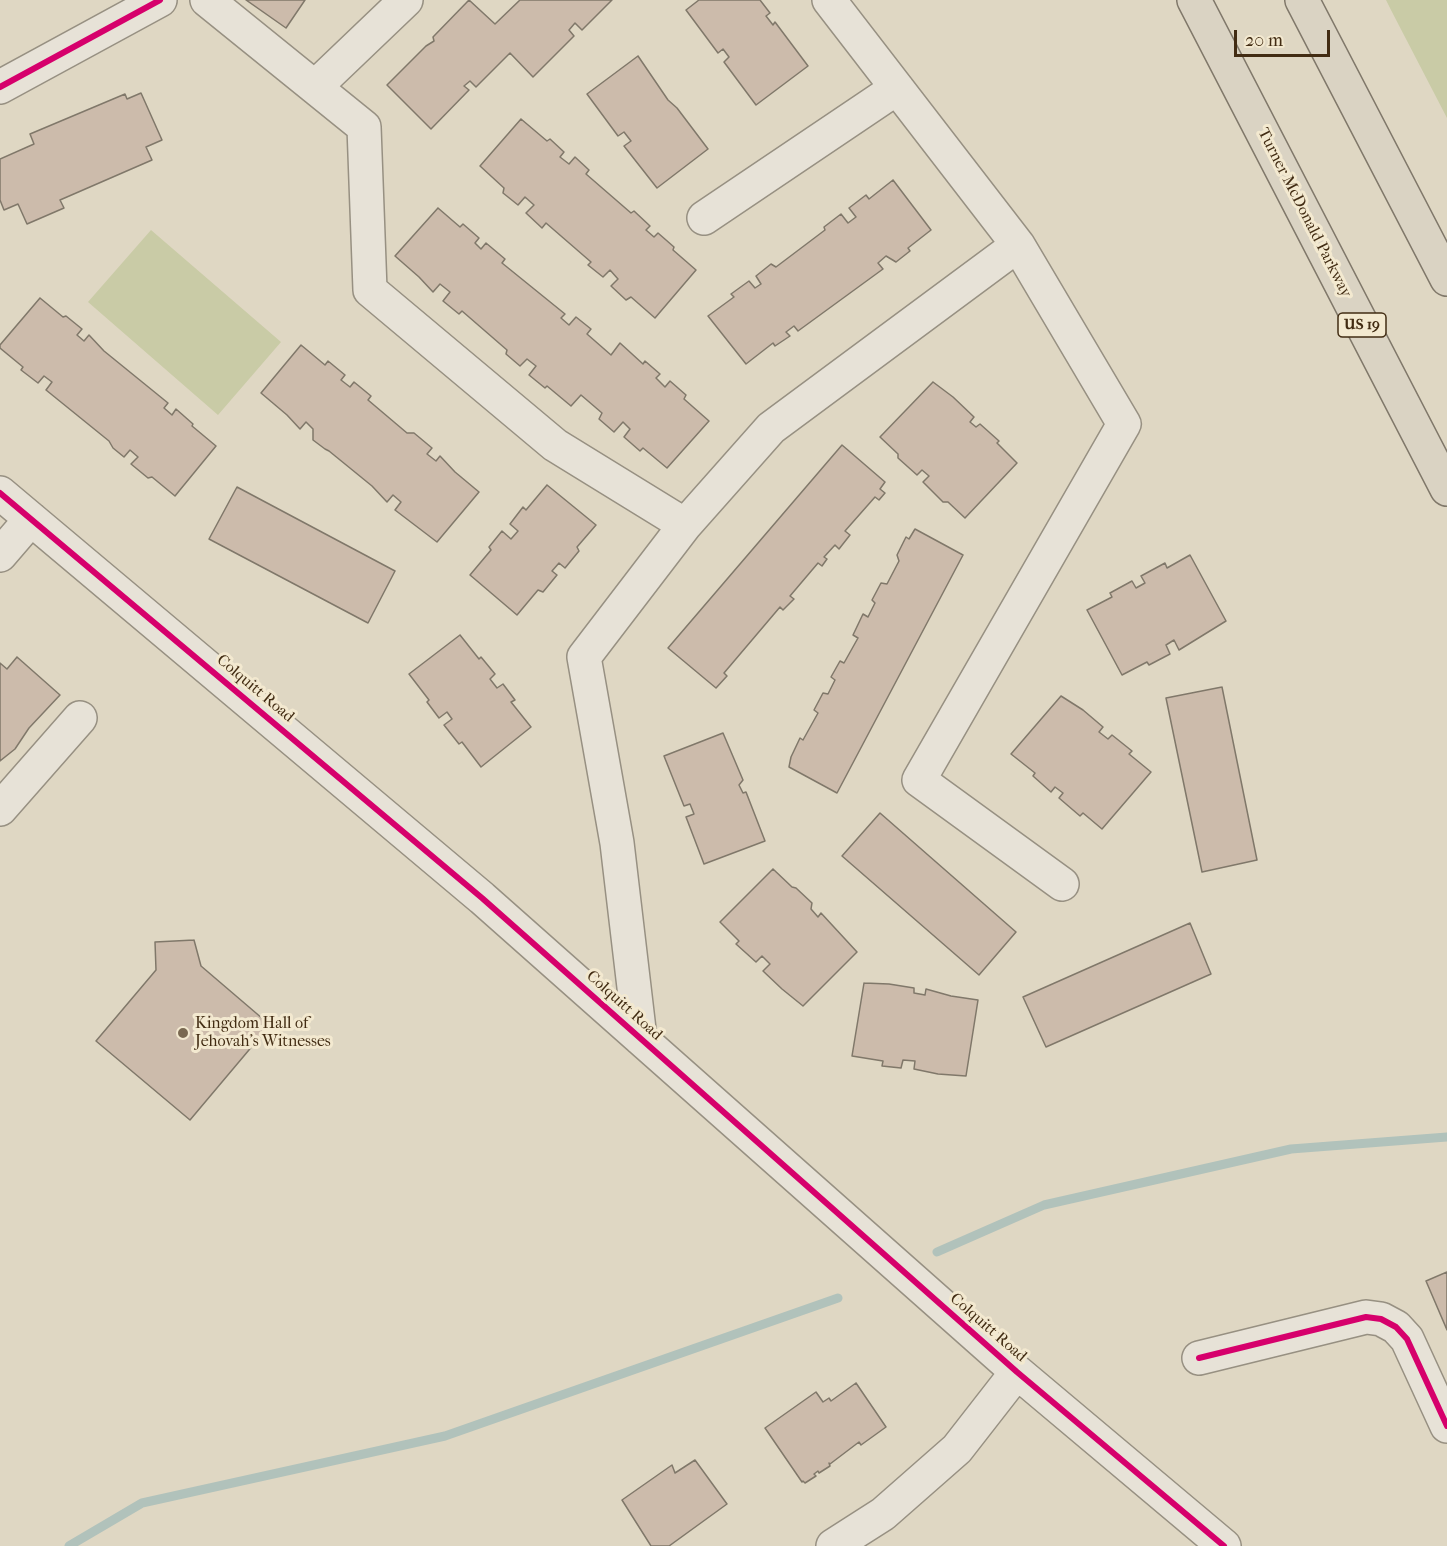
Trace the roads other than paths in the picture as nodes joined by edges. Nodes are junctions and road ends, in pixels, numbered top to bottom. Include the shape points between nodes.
1 (160, 0) edge
2 (207, 0) edge
3 (406, 0) edge
4 (830, 0) edge
5 (1184, 0) edge
6 (1194, 0) edge
7 (1302, 0) edge
8 (0, 87) edge
9 (315, 87) junction
10 (897, 88) junction
11 (1277, 161) junction
12 (704, 218) dead end
13 (1018, 245) junction
14 (1447, 279) edge
15 (1447, 489) edge
16 (0, 493) edge
17 (31, 519) junction
18 (685, 525) junction
19 (0, 555) edge
20 (80, 718) dead end
21 (0, 809) edge
22 (1062, 884) dead end
23 (640, 1038) junction
24 (1199, 1358) dead end
25 (1017, 1372) junction
26 (1447, 1426) edge
27 (833, 1546) edge
28 (1224, 1546) edge

1 - 8 street
2 - 9 street
3 - 9 street
4 - 10 street
5 - 11 highway
6 - 11 highway, Turner McDonald Parkway / US 19
7 - 14 highway
9 - 18 street via 364,127 370,290 555,445
10 - 12 street
10 - 13 street
11 - 15 highway, Turner McDonald Parkway / US 19
13 - 18 street via 771,428
13 - 22 street via 1124,423 919,780
16 - 17 street, Colquitt Road
17 - 19 street
17 - 23 street, Colquitt Road via 482,898
18 - 23 street via 584,657 617,843
20 - 21 street
23 - 25 street, Colquitt Road
24 - 26 street via 1366,1317 1381,1319 1407,1339
25 - 27 street via 957,1449 883,1514
25 - 28 street, Colquitt Road

